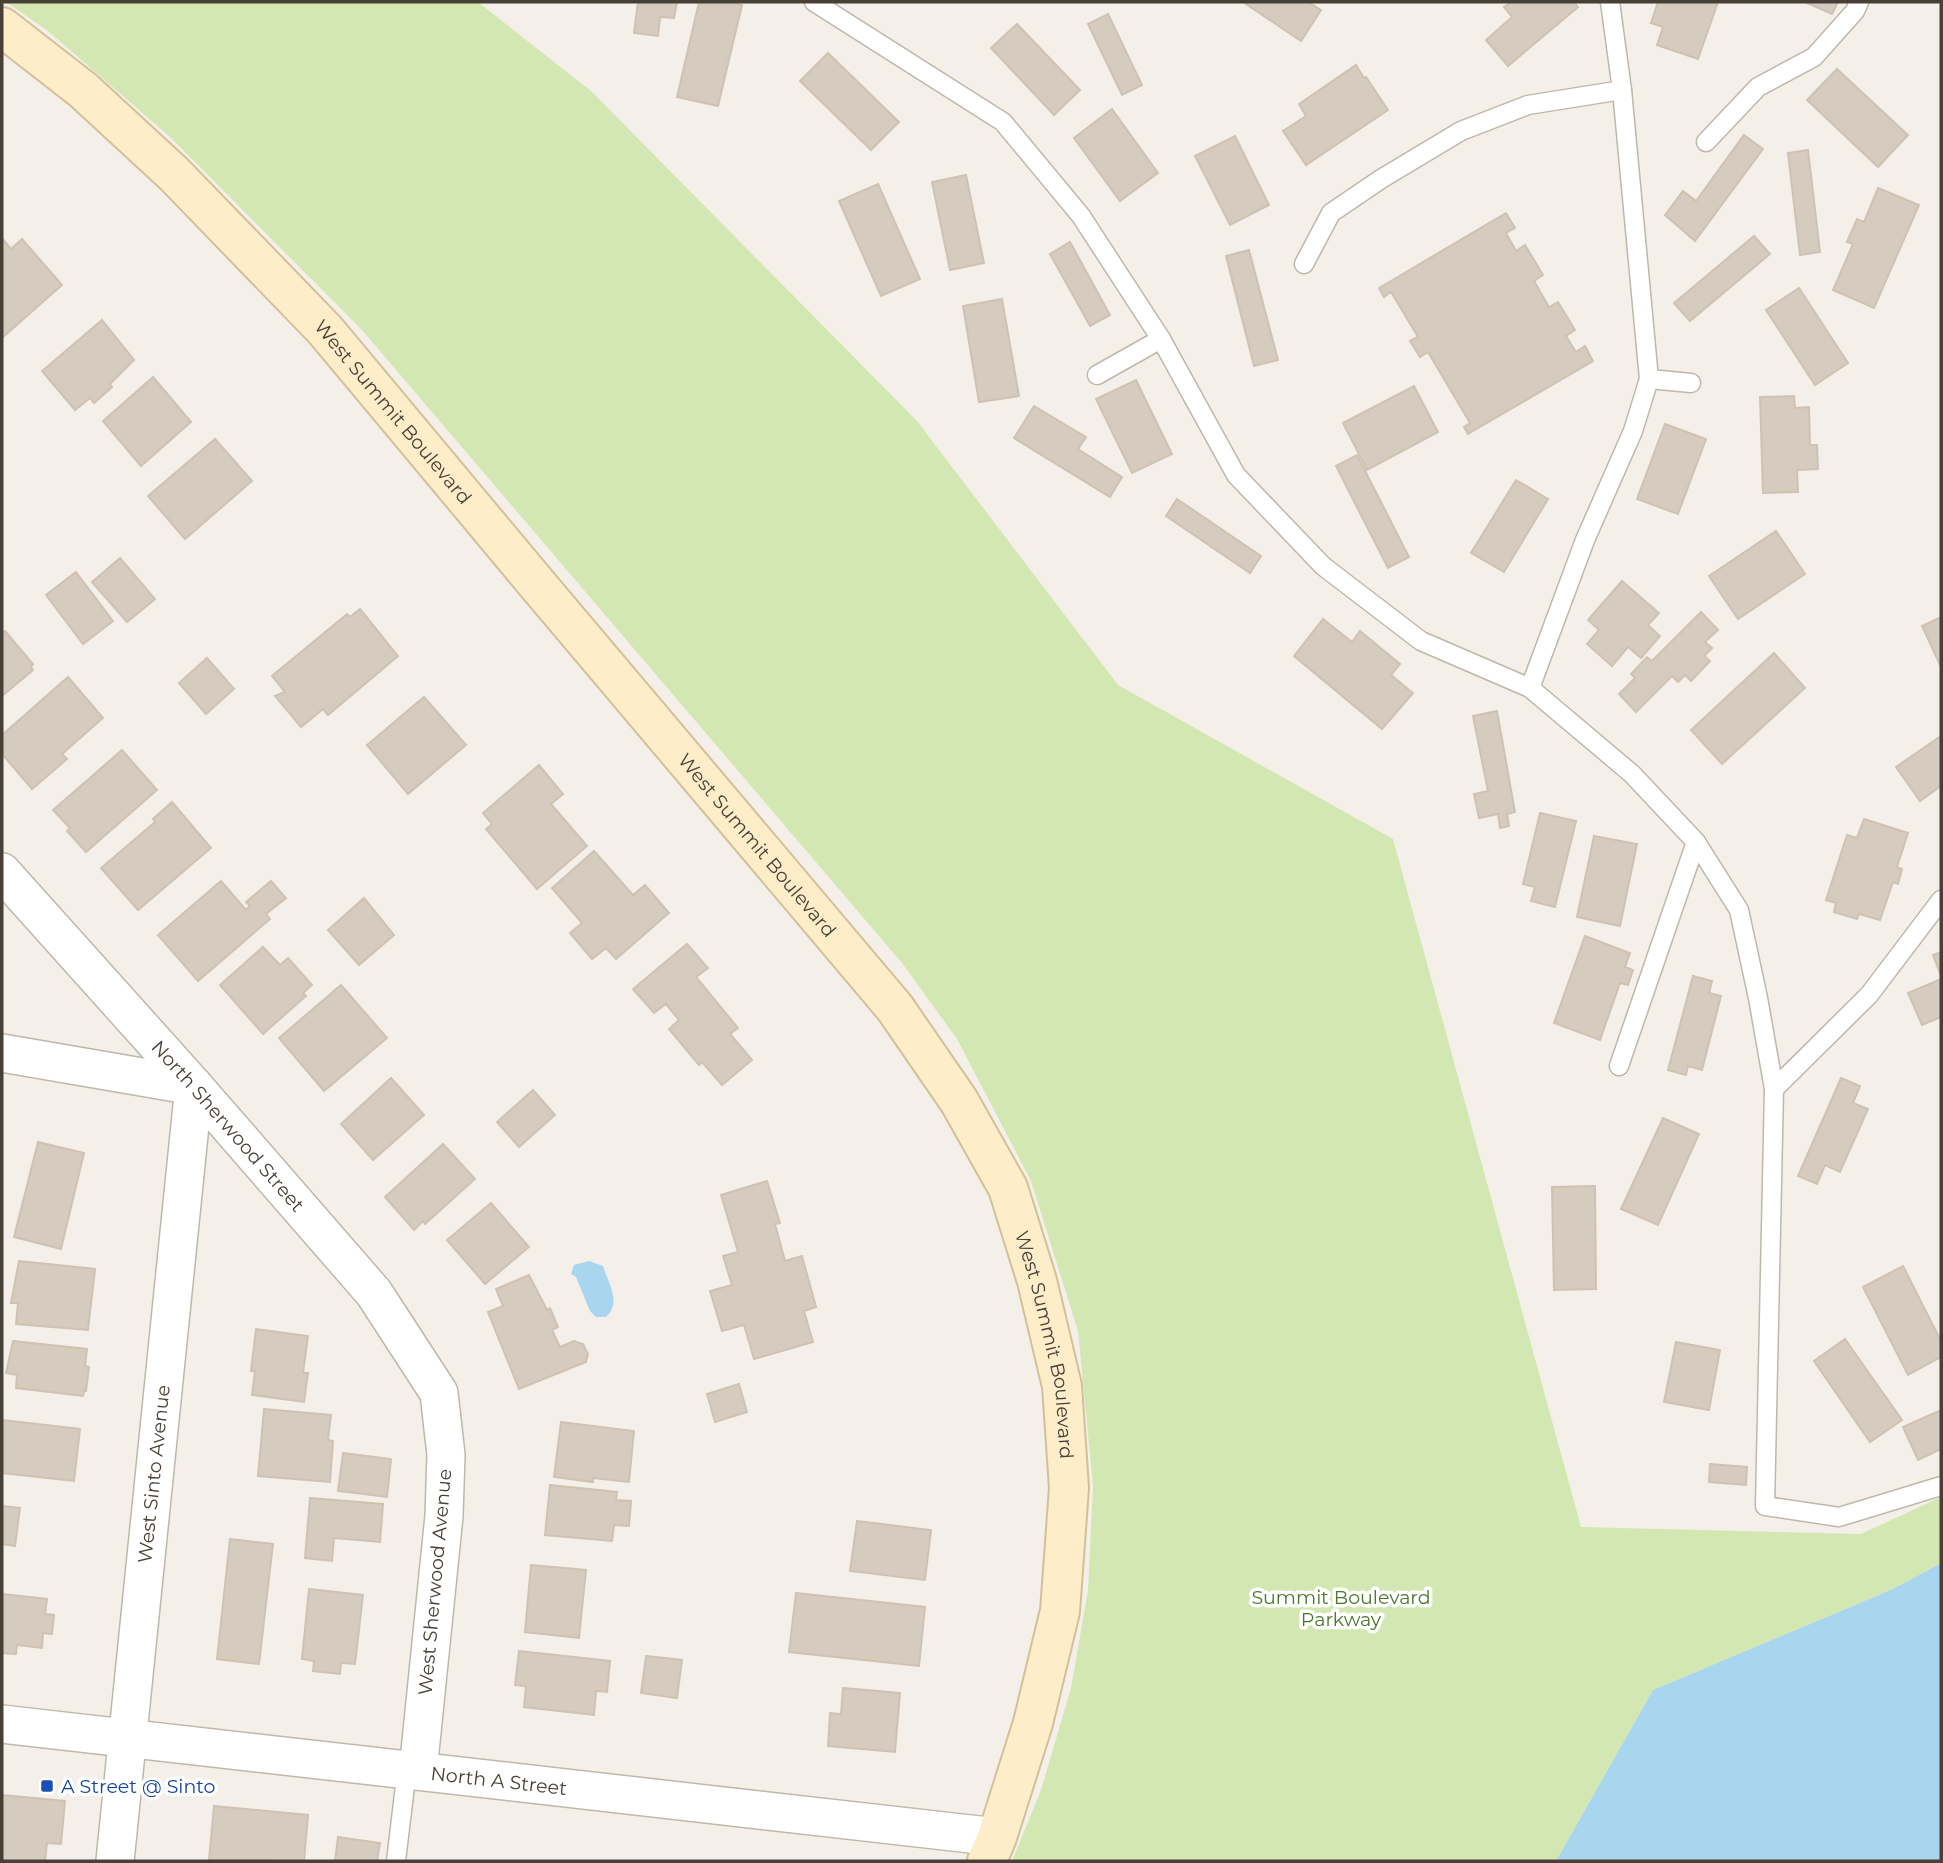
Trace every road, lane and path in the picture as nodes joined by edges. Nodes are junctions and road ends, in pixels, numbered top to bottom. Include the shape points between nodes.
1 (814, 2) edge
2 (1610, 2) edge
3 (1859, 2) edge
4 (2, 27) edge
5 (1622, 90) junction
6 (1706, 142) dead end
7 (1304, 264) dead end
8 (1161, 339) junction
9 (1097, 375) dead end
10 (1649, 379) junction
11 (1691, 383) dead end
12 (1531, 688) junction
13 (1696, 842) junction
14 (2, 872) edge
15 (1941, 900) edge
16 (2, 1054) edge
17 (1619, 1066) dead end
18 (194, 1086) junction
19 (1774, 1089) junction
20 (439, 1393) joint
21 (1941, 1486) edge
22 (2, 1724) edge
23 (128, 1737) junction
24 (412, 1770) junction
25 (992, 1849) edge
26 (115, 1861) edge
27 (396, 1861) edge

1 - 8 lane via 1003,122 1082,216
2 - 5 lane
3 - 6 lane via 1814,57 1758,86
4 - 25 street, West Summit Boulevard via 83,90 164,165 325,330 895,1008 959,1101 1008,1188 1037,1281 1062,1387 1069,1488 1060,1611 1033,1723
5 - 7 lane via 1528,105 1461,131 1331,213
5 - 10 lane
8 - 9 lane
8 - 12 lane via 1236,475 1323,566 1421,641
10 - 11 lane
10 - 12 lane via 1633,431
12 - 13 lane via 1632,774
13 - 17 lane
13 - 19 lane via 1739,910
14 - 18 street, North Sherwood Street
15 - 19 lane via 1869,995
16 - 18 street
18 - 20 street, North Sherwood Street via 374,1293
18 - 23 street, West Sinto Avenue
19 - 21 lane via 1765,1506 1839,1517
20 - 24 street, West Sherwood Avenue via 446,1455 444,1516
22 - 23 street, North A Street
23 - 24 street, North A Street
23 - 26 street, West Sinto Avenue
24 - 25 street, North A Street
24 - 27 lane

